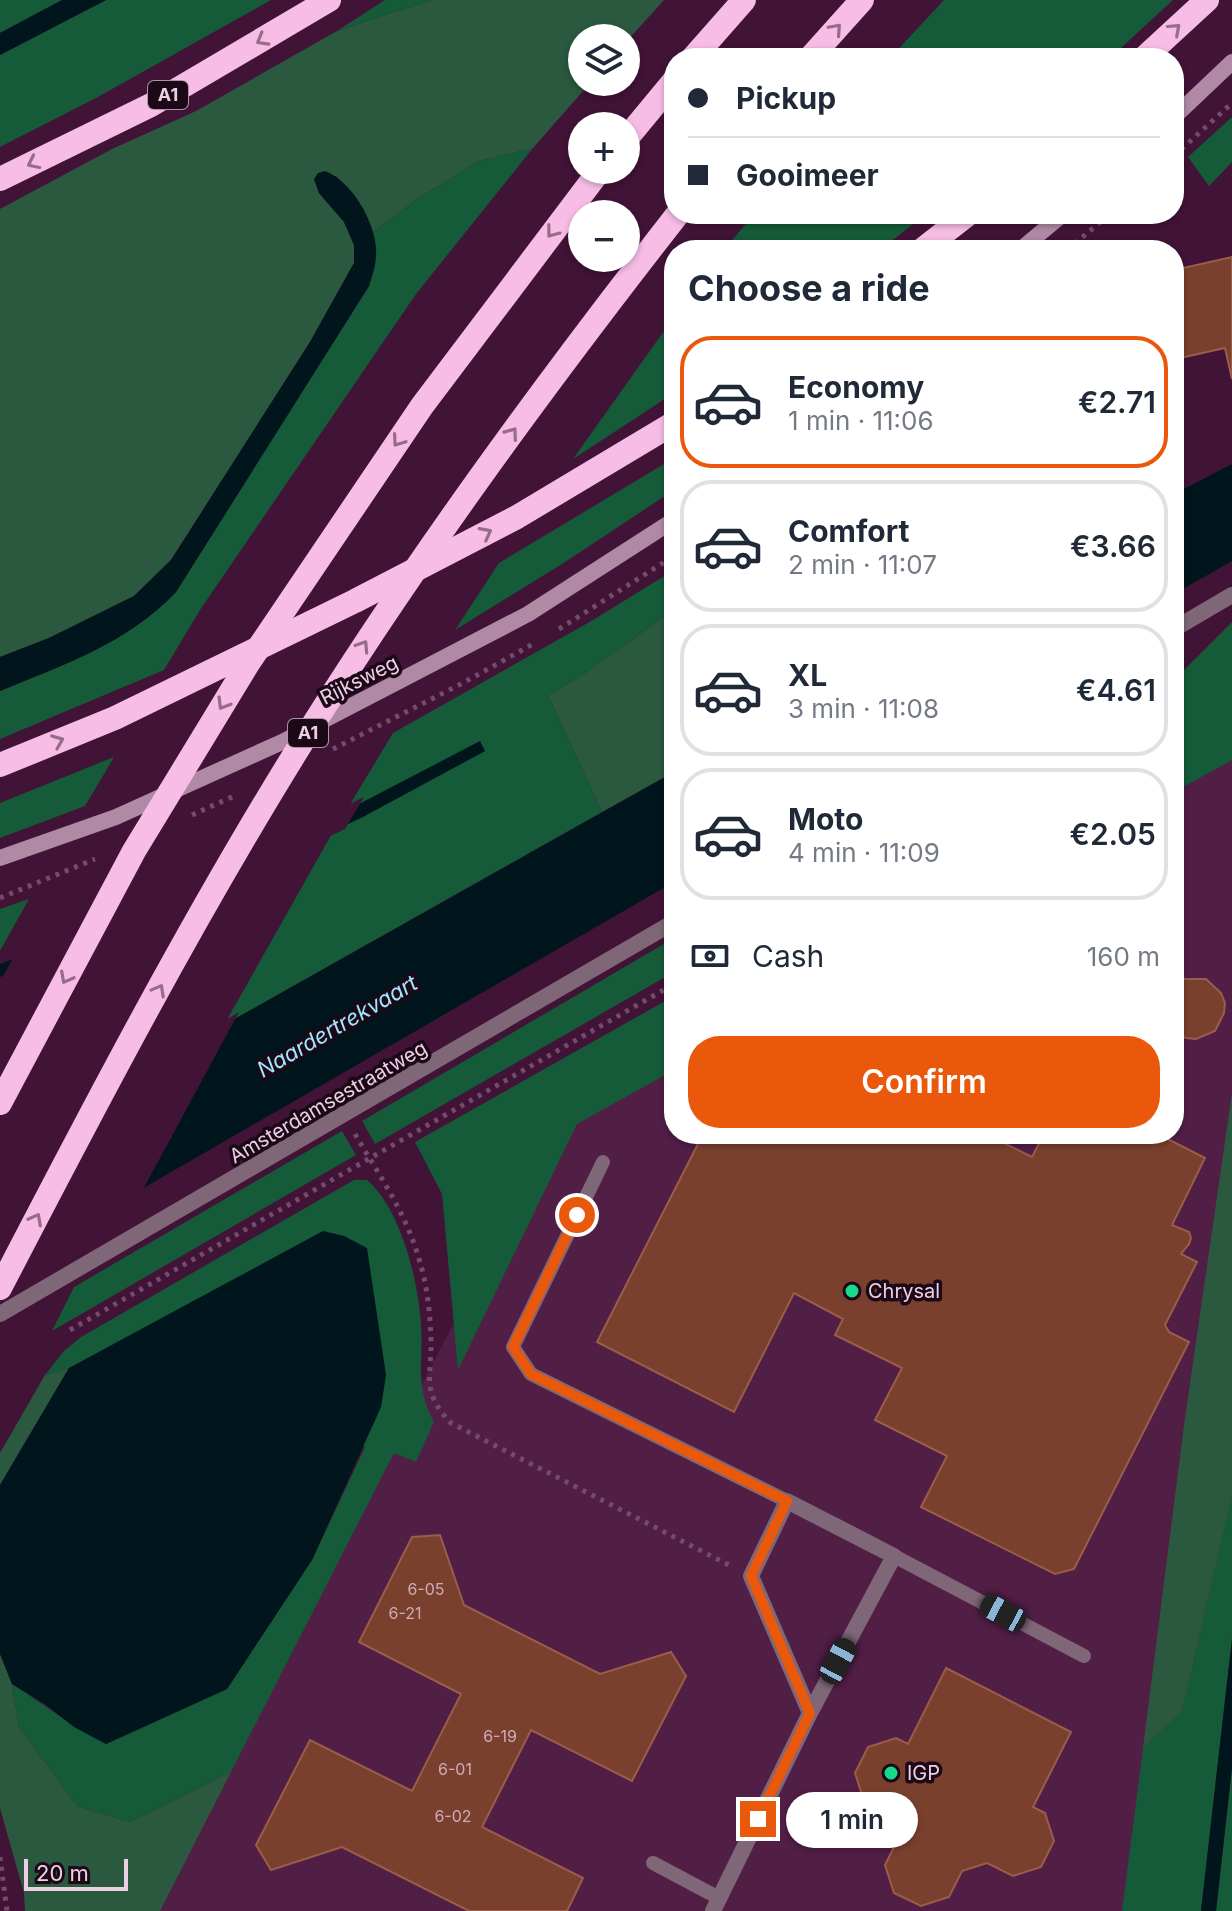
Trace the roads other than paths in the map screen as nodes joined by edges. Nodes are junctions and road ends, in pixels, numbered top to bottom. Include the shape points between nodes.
1 (329, 0) edge
2 (744, 0) edge
3 (862, 0) edge
4 (1207, 0) edge
5 (702, 48) edge
6 (819, 48) edge
7 (1155, 48) edge
8 (1232, 62) edge
9 (664, 93) edge
10 (1184, 108) edge
11 (640, 122) edge
12 (0, 179) edge
13 (589, 184) edge
14 (671, 224) edge
15 (955, 224) edge
16 (1051, 224) edge
17 (935, 240) edge
18 (1032, 240) edge
19 (664, 429) edge
20 (664, 526) edge
21 (1232, 595) edge
22 (1184, 623) edge
23 (0, 765) edge
24 (0, 858) edge
25 (664, 928) edge
26 (0, 1103) edge
27 (603, 1162) dead end
28 (0, 1288) edge
29 (0, 1314) edge
30 (787, 1501) junction
31 (894, 1556) junction
32 (1084, 1656) dead end
33 (810, 1713) junction
34 (653, 1863) dead end
35 (716, 1904) edge

1 -> 12 highway, A1 via 151,105
2 - 5 highway
6 -> 3 highway
7 -> 4 highway
8 - 10 main road
9 - 11 highway
13 -> 26 highway, bridge via 422,406 258,649 134,851
28 -> 14 highway, A1, bridge via 241,843 304,739 509,436
15 - 17 highway
16 - 18 main road
23 -> 19 highway via 115,718 355,601 517,517
20 - 24 main road, Rijksweg via 528,614 282,742 116,817
21 - 22 street
25 - 29 street, Amsterdamsestraatweg
27 - 30 lane via 513,1347 531,1374
30 - 31 street
30 - 33 street via 751,1576
31 - 32 lane
31 - 33 street
33 - 35 street
34 - 35 lane

